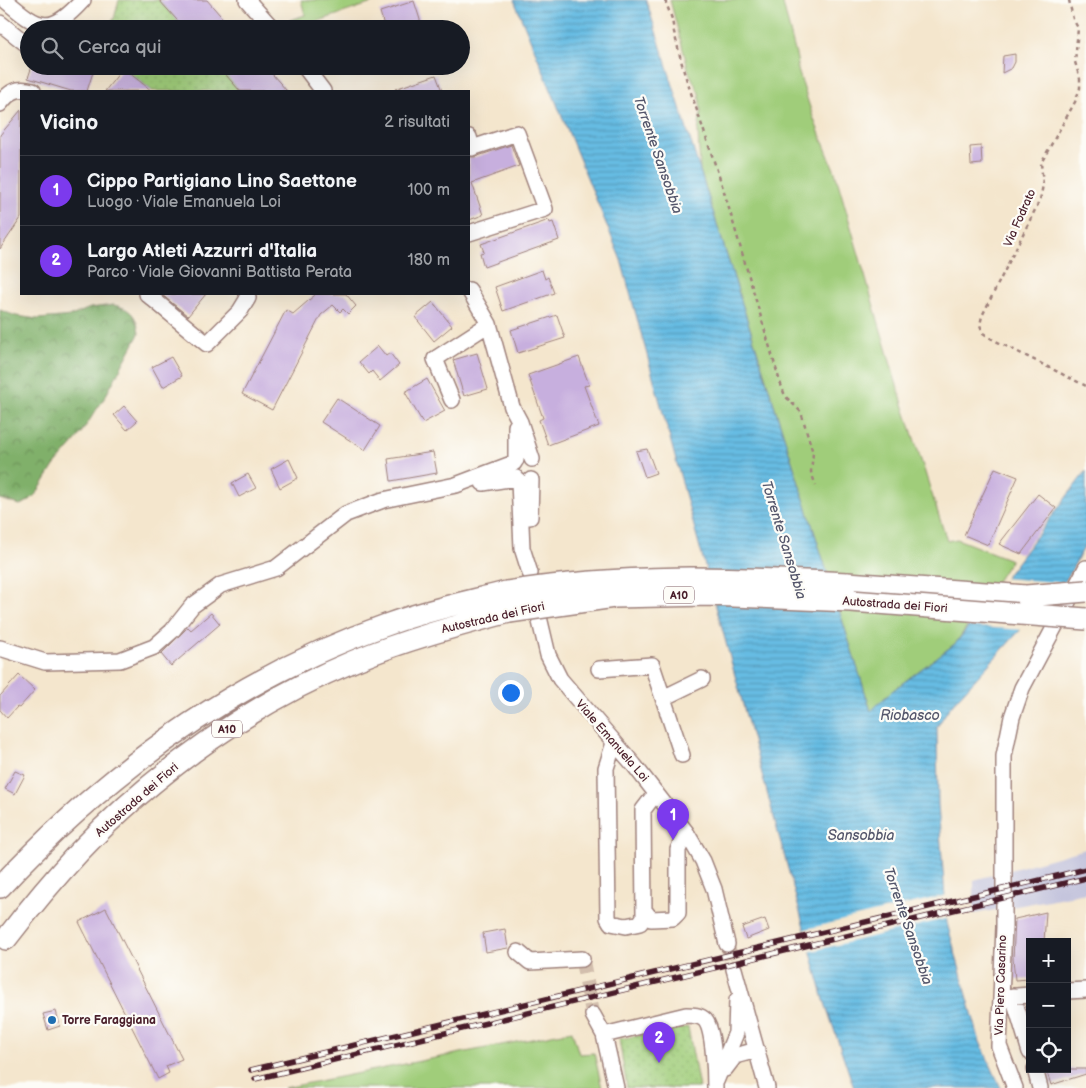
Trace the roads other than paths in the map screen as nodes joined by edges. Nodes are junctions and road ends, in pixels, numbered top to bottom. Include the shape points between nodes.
1 (5, 0) edge
2 (83, 0) edge
3 (247, 0) edge
4 (31, 20) edge
5 (62, 20) edge
6 (265, 20) edge
7 (0, 23) edge
8 (20, 39) edge
9 (311, 75) edge
10 (28, 90) edge
11 (322, 90) edge
12 (0, 104) edge
13 (470, 141) edge
14 (470, 233) edge
15 (470, 292) edge
16 (148, 295) edge
17 (247, 295) edge
18 (489, 324) junction
19 (452, 400) dead end
20 (521, 470) junction
21 (1086, 568) edge
22 (529, 569) dead end
23 (1086, 591) edge
24 (1026, 596) junction
25 (1086, 600) edge
26 (508, 602) junction
27 (539, 617) dead end
28 (1086, 619) edge
29 (0, 648) edge
30 (599, 669) dead end
31 (702, 679) dead end
32 (663, 698) junction
33 (614, 743) junction
34 (682, 755) dead end
35 (656, 793) junction
36 (686, 832) junction
37 (0, 887) edge
38 (644, 910) junction
39 (6, 939) dead end
40 (727, 944) tunnel mouth
41 (518, 952) dead end
42 (582, 959) dead end
43 (1086, 990) edge
44 (1071, 991) edge
45 (1026, 995) edge
46 (1007, 997) junction
47 (593, 1015) tunnel mouth
48 (604, 1035) junction
49 (1026, 1042) edge
50 (755, 1045) junction
51 (729, 1050) junction
52 (1036, 1073) edge
53 (715, 1085) edge
54 (616, 1088) edge
55 (767, 1088) edge
56 (1015, 1088) edge
57 (1040, 1088) edge

1 - 4 street
2 - 5 street
3 - 6 street
7 - 8 street
9 - 11 street
10 - 12 street via 17,88
13 - 14 street via 472,148 517,133 545,209
15 - 18 street
16 - 17 street via 207,344 240,311
18 - 19 street via 434,359
18 - 20 street via 514,412
20 - 22 street via 522,548
20 - 29 street via 383,500 346,514 276,568 221,585 192,606 154,647 120,660 45,662
21 - 46 street, Via Piero Casarino via 1022,688 1004,756
23 - 24 highway, bridge
24 - 25 highway, Autostrada dei Fiori / A10, bridge
24 - 26 highway, Autostrada dei Fiori / A10, bridge via 847,583 691,577 610,579
26 - 28 highway, Autostrada dei Fiori / A10, bridge via 692,595 851,601
26 - 37 highway, Autostrada dei Fiori / A10 via 390,623 302,659 224,700 127,768 42,844
26 - 39 highway, Autostrada dei Fiori / A10 via 353,661 252,713 181,762 114,818 57,876
27 - 33 street, Viale Emanuela Loi via 548,655 560,679
30 - 32 street via 652,665
31 - 32 street
32 - 34 street
33 - 35 street, Viale Emanuela Loi
33 - 38 street via 606,768 608,918 611,923 626,926 640,923
35 - 36 street, Viale Emanuela Loi
35 - 38 street via 643,810
36 - 38 street via 678,850 678,913 673,918 651,919
36 - 40 street, Viale Emanuela Loi via 714,889
41 - 42 street via 530,962
43 - 44 street
45 - 46 street
46 - 49 street, Via Piero Casarino
46 - 56 street, Via Piero Casarino via 999,1046
47 - 48 street
48 - 53 street via 697,1015 705,1019 710,1029
48 - 54 street
50 - 51 street
50 - 51 street via 736,977 736,1033
50 - 53 street via 735,1056
50 - 55 street
51 - 53 street
52 - 57 street

